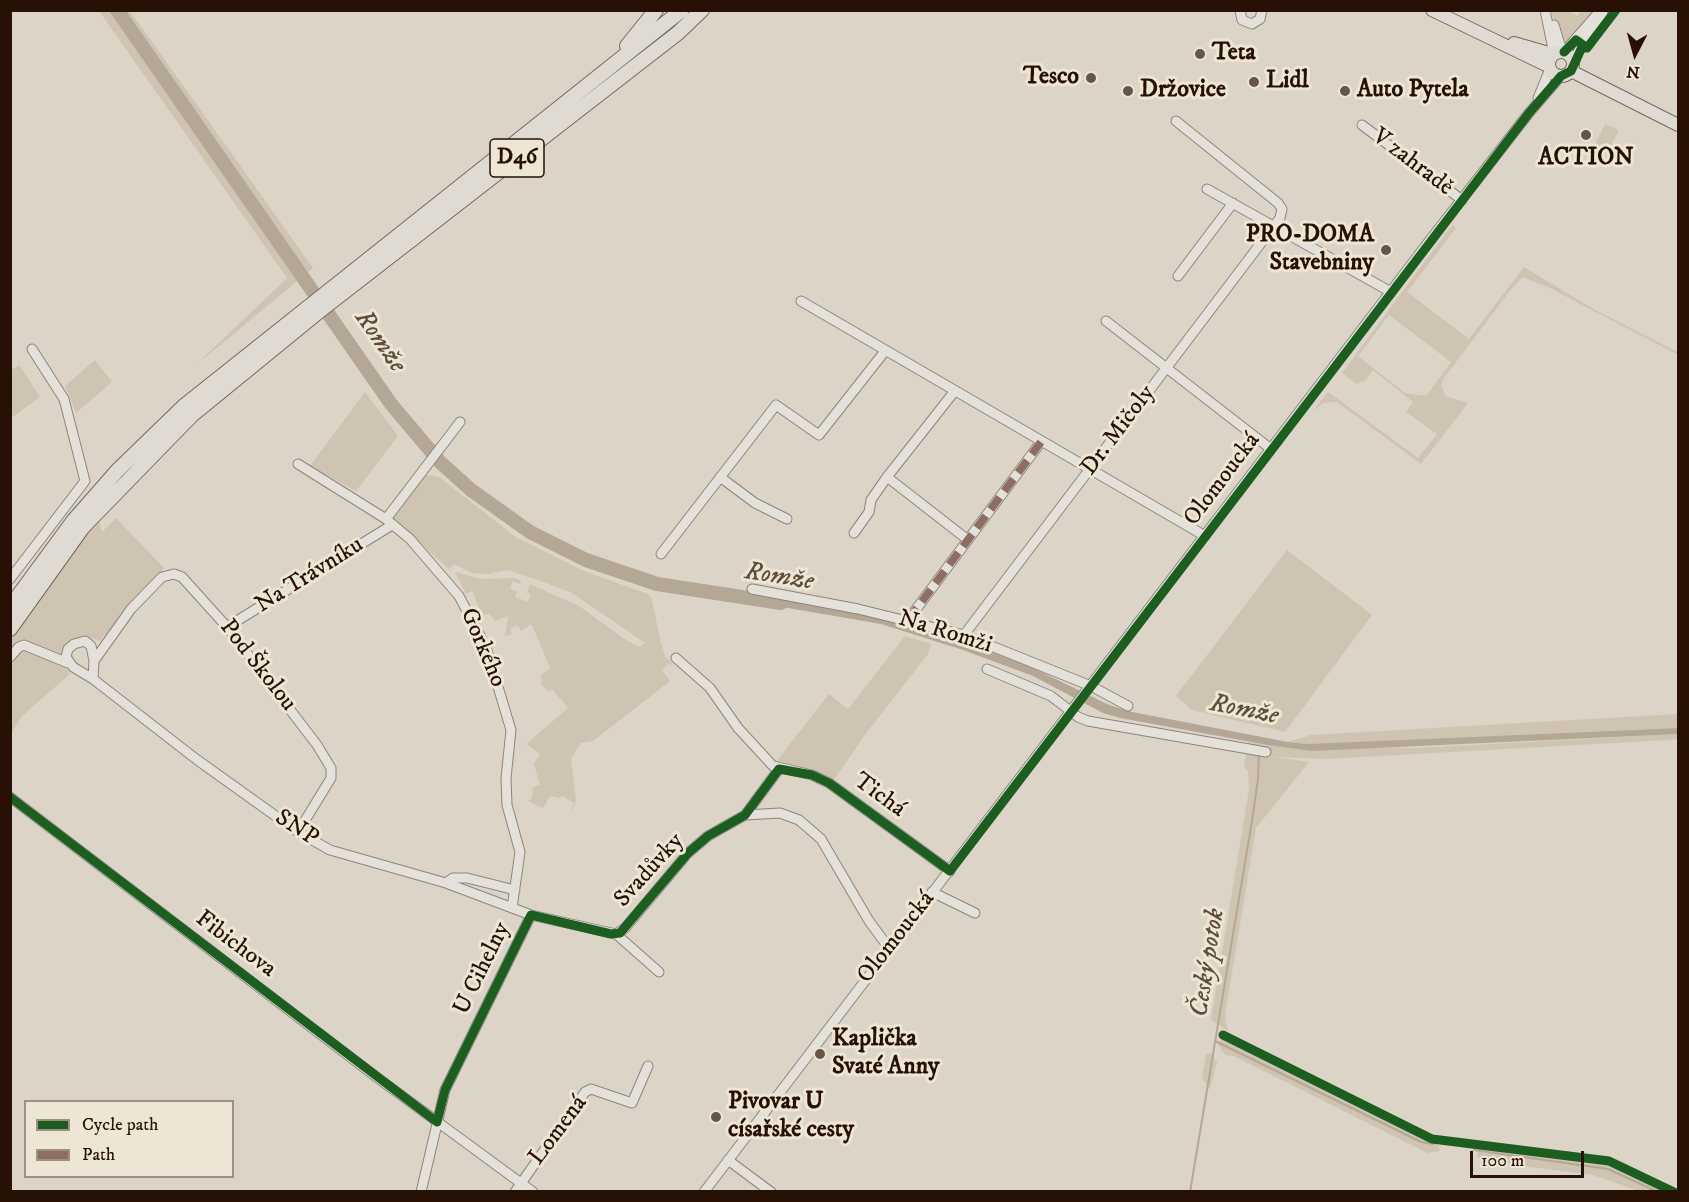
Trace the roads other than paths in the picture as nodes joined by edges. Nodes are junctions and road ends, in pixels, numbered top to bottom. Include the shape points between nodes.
1 (656, 10) edge
2 (682, 10) edge
3 (704, 10) edge
4 (1262, 10) edge
5 (1432, 10) edge
6 (1546, 10) edge
7 (1602, 10) edge
8 (1239, 11) edge
9 (1555, 58) junction
10 (1568, 71) junction
11 (581, 91) junction
12 (1529, 113) junction
13 (1176, 121) dead end
14 (1362, 125) dead end
15 (1678, 125) edge
16 (1207, 189) dead end
17 (1462, 200) junction
18 (1233, 203) junction
19 (1276, 228) junction
20 (1178, 276) dead end
21 (1391, 292) junction
22 (327, 298) junction
23 (801, 301) dead end
24 (314, 308) junction
25 (1106, 321) dead end
26 (32, 349) dead end
27 (885, 351) junction
28 (1167, 368) junction
29 (954, 392) junction
30 (460, 422) dead end
31 (1041, 442) junction
32 (1271, 449) junction
33 (298, 464) dead end
34 (1090, 470) junction
35 (720, 477) junction
36 (887, 477) junction
37 (787, 519) dead end
38 (389, 522) junction
39 (854, 533) dead end
40 (1205, 536) junction
41 (968, 540) junction
42 (661, 554) dead end
43 (10, 579) edge
44 (752, 589) dead end
45 (10, 607) edge
46 (908, 620) junction
47 (227, 627) junction
48 (10, 629) edge
49 (964, 635) junction
50 (10, 657) edge
51 (676, 658) dead end
52 (94, 661) junction
53 (68, 663) junction
54 (987, 669) dead end
55 (93, 679) junction
56 (1091, 686) junction
57 (1128, 706) dead end
58 (1073, 709) junction
59 (1266, 752) dead end
60 (779, 769) junction
61 (10, 797) edge
62 (745, 815) junction
63 (298, 832) junction
64 (950, 871) junction
65 (446, 882) junction
66 (515, 890) junction
67 (932, 892) junction
68 (512, 908) junction
69 (975, 914) dead end
70 (531, 915) junction
71 (616, 934) junction
72 (889, 948) junction
73 (659, 972) dead end
74 (648, 1065) dead end
75 (437, 1122) junction
76 (728, 1160) junction
77 (521, 1182) junction
78 (421, 1191) edge
79 (515, 1191) edge
80 (533, 1191) edge
81 (704, 1191) edge
82 (771, 1191) edge

1 - 11 highway via 639,34
2 - 11 highway, D46
3 - 22 highway, D46
4 - 8 street via 1260,18 1252,24 1242,20
5 - 9 main road via 1496,39
6 - 9 street
7 - 9 street, Olomoucká
7 - 10 street, Olomoucká via 1602,19
9 - 10 main road
9 - 10 main road via 1570,56
9 - 12 street, Olomoucká
10 - 12 street, Olomoucká
10 - 15 main road
11 - 22 highway, D46
12 - 17 street, Olomoucká
13 - 19 street via 1278,203 1282,213
14 - 17 street, V zahradě
16 - 18 street
17 - 21 street, Olomoucká
18 - 19 street
18 - 20 street
19 - 21 street
19 - 28 street, Dr. Mičoly
21 - 32 street, Olomoucká
22 - 24 highway, D46
23 - 27 street
24 - 45 highway, D46 via 184,405 74,520
24 - 48 highway, D46 via 192,415 126,480 83,527
25 - 28 street
26 - 43 street via 64,399 85,481
27 - 29 street
27 - 35 street via 819,435 776,405
28 - 32 street
28 - 34 street, Dr. Mičoly
29 - 31 street
29 - 36 street
30 - 38 street
31 - 34 street
31 - 41 street
32 - 40 street, Olomoucká
33 - 38 street, Gorkého
34 - 40 street
34 - 49 street, Dr. Mičoly
35 - 37 street via 755,503
35 - 42 street
36 - 39 street
36 - 41 street
38 - 47 street, Na Trávníku
38 - 66 street, Gorkého via 446,578 486,647 511,730 506,778 507,805 520,852
40 - 56 street, Olomoucká
41 - 46 street
44 - 46 street, Na Romži
46 - 49 street, Na Romži
47 - 52 street, Pod Školou via 186,580 174,574 162,577 131,609
47 - 63 street, Pod Školou via 331,768 331,778
49 - 56 street, Na Romži
50 - 53 street, SNP via 24,645
51 - 60 street, Tichá via 710,688 758,751
52 - 53 street via 91,645 80,641 69,649
52 - 55 street
53 - 55 street, SNP
54 - 58 street, Na Romži
55 - 63 street, SNP
56 - 57 street, Na Romži
56 - 58 street, Olomoucká
58 - 59 street, Na Romži via 1088,721
58 - 64 street, Olomoucká
60 - 62 street
60 - 64 street, Tichá via 829,783
61 - 75 street, Fibichova
62 - 71 street, Svadůvky via 708,836 688,853
62 - 72 street, Svadůvky via 785,814 810,828 827,847 864,914
63 - 65 street, SNP via 330,850
64 - 67 street, Olomoucká
65 - 66 street via 467,878
65 - 68 street, SNP
66 - 68 street, Gorkého
67 - 69 street
67 - 72 street, Olomoucká
68 - 70 street, SNP
70 - 71 street, U Cihelny
70 - 75 street, U Cihelny via 445,1090
71 - 73 street, U Cihelny
72 - 76 street, Olomoucká
74 - 77 street, Lomená via 632,1103 591,1089 585,1092
75 - 77 street, Fibichova
75 - 78 street, U Cihelny
76 - 81 street, Olomoucká
76 - 82 street
77 - 79 street
77 - 80 street, Fibichova

